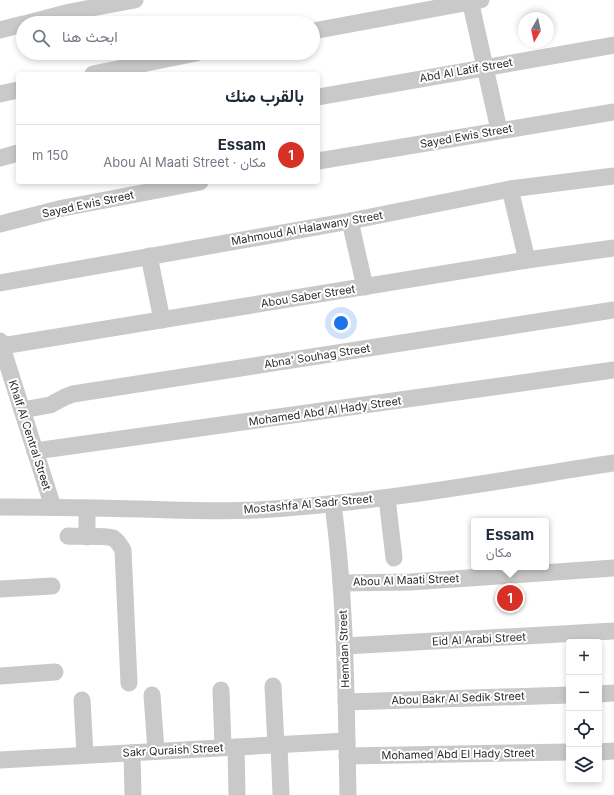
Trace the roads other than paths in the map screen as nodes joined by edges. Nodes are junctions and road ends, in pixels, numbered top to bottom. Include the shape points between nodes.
1 (135, 0) edge
2 (474, 1) edge
3 (55, 16) edge
4 (16, 26) edge
5 (0, 30) edge
6 (320, 30) edge
7 (614, 45) edge
8 (162, 60) edge
9 (485, 67) junction
10 (103, 72) edge
11 (16, 90) edge
12 (0, 94) edge
13 (320, 97) edge
14 (614, 112) edge
15 (499, 130) junction
16 (16, 154) edge
17 (0, 158) edge
18 (320, 161) edge
19 (614, 176) edge
20 (189, 184) edge
21 (510, 189) junction
22 (350, 221) junction
23 (0, 224) edge
24 (614, 248) edge
25 (149, 256) junction
26 (527, 260) junction
27 (0, 283) edge
28 (365, 287) junction
29 (614, 310) edge
30 (162, 320) junction
31 (1, 344) edge
32 (614, 370) edge
33 (22, 410) junction
34 (35, 451) junction
35 (614, 463) edge
36 (387, 498) junction
37 (333, 504) junction
38 (0, 507) edge
39 (53, 507) junction
40 (87, 508) junction
41 (68, 536) dead end
42 (87, 537) junction
43 (394, 558) dead end
44 (614, 568) edge
45 (342, 583) junction
46 (52, 586) dead end
47 (0, 589) edge
48 (614, 631) edge
49 (345, 646) junction
50 (55, 672) dead end
51 (0, 676) edge
52 (129, 682) dead end
53 (273, 686) dead end
54 (221, 690) dead end
55 (602, 694) edge
56 (614, 694) edge
57 (152, 695) dead end
58 (566, 695) edge
59 (82, 700) dead end
60 (346, 702) junction
61 (278, 745) junction
62 (230, 747) junction
63 (347, 748) junction
64 (156, 751) junction
65 (614, 751) edge
66 (566, 752) edge
67 (602, 752) edge
68 (132, 753) junction
69 (85, 755) junction
70 (0, 760) edge
71 (133, 795) edge
72 (237, 795) edge
73 (281, 795) edge
74 (348, 795) edge

1 - 3 street
2 - 6 street
2 - 9 street
4 - 5 street
7 - 9 street, Abd Al Latif Street
8 - 10 street
9 - 13 street, Abd Al Latif Street
9 - 15 street
11 - 12 street
14 - 15 street, Sayed Ewis Street
15 - 18 street, Sayed Ewis Street
16 - 17 street
19 - 21 street, Mahmoud Al Halawany Street
20 - 23 street, Sayed Ewis Street via 63,208
21 - 22 street, Mahmoud Al Halawany Street
21 - 26 street
22 - 25 street, Mahmoud Al Halawany Street
22 - 28 street
24 - 26 street, Abou Saber Street
25 - 27 street, Mahmoud Al Halawany Street
25 - 30 street
26 - 28 street, Abou Saber Street
28 - 30 street, Abou Saber Street
29 - 33 street, Abna' Souhag Street via 73,394 50,405
30 - 31 street, Abou Saber Street
31 - 33 street, Khalf Al Central Street
32 - 34 street, Mohamed Abd Al Hady Street
33 - 34 street, Khalf Al Central Street
34 - 39 street, Khalf Al Central Street
35 - 36 street, Mostashfa Al Sadr Street
36 - 37 street, Mostashfa Al Sadr Street
36 - 43 street
37 - 40 street, Mostashfa Al Sadr Street via 206,511
37 - 45 street, Hemdan Street
38 - 39 street, Mostashfa Al Sadr Street
39 - 40 street, Mostashfa Al Sadr Street
40 - 42 street
41 - 42 street
42 - 52 street via 113,538 123,550
44 - 45 street, Abou Al Maati Street via 410,582
45 - 49 street, Hemdan Street
46 - 47 street
48 - 49 street, Eid Al Arabi Street
49 - 60 street, Hemdan Street
50 - 51 street
53 - 61 street
54 - 62 street
55 - 56 street
57 - 64 street
58 - 60 street, Abou Bakr Al Sedik Street
59 - 69 street
60 - 63 street, Hemdan Street
61 - 62 street, Sakr Quraish Street
61 - 63 street, Sakr Quraish Street
61 - 73 street
62 - 64 street, Sakr Quraish Street
62 - 72 street
63 - 66 street, Mohamed Abd El Hady Street
63 - 74 street, Hemdan Street
64 - 68 street, Sakr Quraish Street
65 - 67 street
68 - 69 street, Sakr Quraish Street
68 - 71 street
69 - 70 street, Sakr Quraish Street

